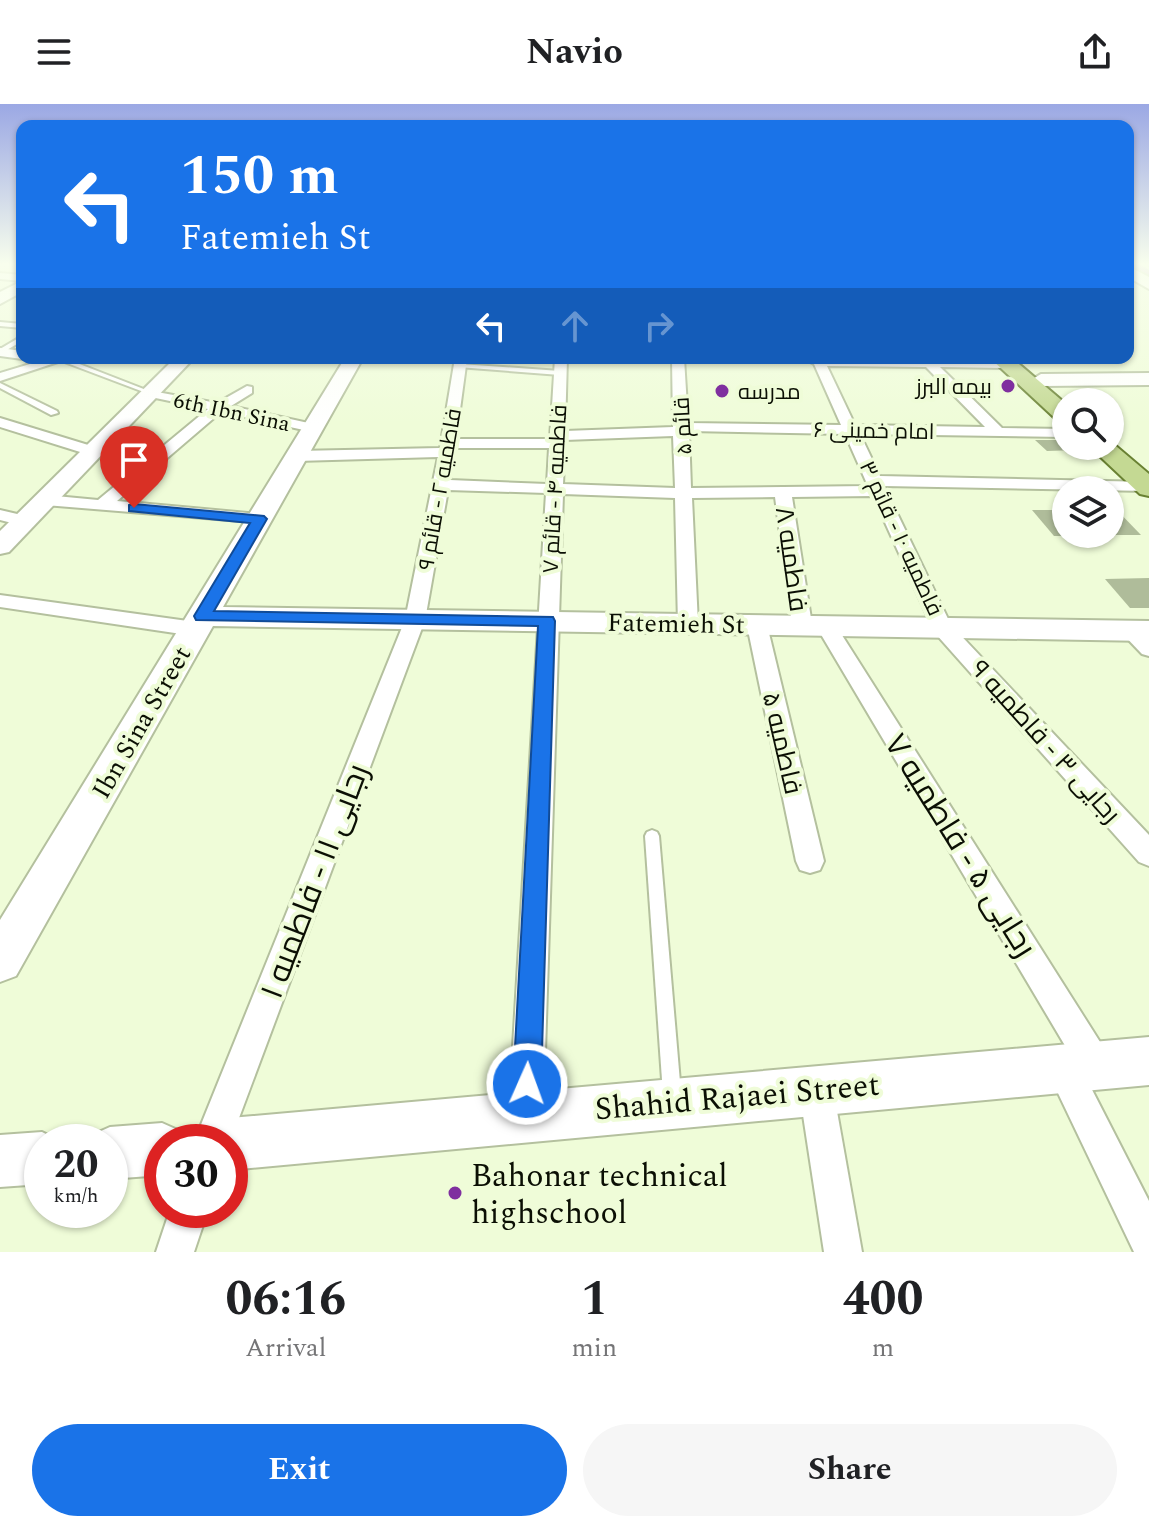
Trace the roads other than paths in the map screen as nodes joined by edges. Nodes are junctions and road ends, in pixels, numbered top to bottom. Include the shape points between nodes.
1 (40, 364) edge
2 (74, 364) edge
3 (179, 364) edge
4 (350, 364) edge
5 (461, 364) edge
6 (510, 364) edge
7 (678, 364) edge
8 (817, 364) edge
9 (938, 364) edge
10 (1011, 364) edge
11 (1014, 364) edge
12 (560, 366) edge
13 (0, 377) edge
14 (1149, 379) edge
15 (1041, 380) junction
16 (0, 385) edge
17 (1052, 389) edge
18 (247, 390) dead end
19 (151, 393) junction
20 (1052, 403) edge
21 (217, 409) junction
22 (54, 413) dead end
23 (0, 422) edge
24 (313, 428) junction
25 (682, 429) junction
26 (851, 429) junction
27 (998, 432) junction
28 (1052, 433) edge
29 (556, 440) junction
30 (448, 448) junction
31 (93, 451) junction
32 (1124, 454) edge
33 (297, 456) junction
34 (1119, 460) edge
35 (1148, 482) edge
36 (440, 485) junction
37 (879, 486) junction
38 (555, 489) junction
39 (783, 492) junction
40 (685, 493) junction
41 (45, 500) junction
42 (102, 505) junction
43 (0, 515) edge
44 (259, 519) junction
45 (24, 521) junction
46 (0, 546) edge
47 (0, 601) edge
48 (415, 620) junction
49 (547, 621) junction
50 (199, 623) junction
51 (688, 624) junction
52 (757, 625) junction
53 (814, 626) junction
54 (942, 628) junction
55 (1142, 637) edge
56 (652, 836) dead end
57 (1149, 854) edge
58 (810, 861) dead end
59 (0, 961) edge
60 (1149, 1061) edge
61 (1079, 1067) junction
62 (816, 1089) junction
63 (672, 1102) junction
64 (526, 1114) junction
65 (219, 1124) edge
66 (248, 1142) edge
67 (24, 1159) edge
68 (0, 1161) edge
69 (183, 1228) edge
70 (1149, 1241) edge
71 (175, 1252) edge
72 (843, 1252) edge

1 - 13 street
2 - 19 lane
3 - 19 street
4 - 24 street, Ibn Sina Street
5 - 30 street, فاطمیه ۲ - قائم ۹
6 - 12 lane
7 - 25 street, قائم ۵
8 - 26 street, فاطمیه ۱۰ - قائم ۳
9 - 27 street
10 - 20 main road
11 - 15 main road
12 - 29 street, فاطمیه ۴ - قائم ۷
14 - 15 street
15 - 17 main road
16 - 22 lane
18 - 21 street
19 - 21 street, 6th Ibn Sina
19 - 31 street
21 - 24 street, 6th Ibn Sina
21 - 42 street
23 - 31 street
24 - 33 street, Ibn Sina Street
25 - 26 street, امام خمینی ۶
25 - 29 street, امام خمینی ۶
25 - 40 street, قائم ۵
26 - 27 street, امام خمینی ۶
26 - 37 street, فاطمیه ۱۰ - قائم ۳
27 - 28 street, امام خمینی ۶
29 - 30 street, امام خمینی ۶
29 - 38 street, فاطمیه ۴ - قائم ۷
30 - 33 street, امام خمینی ۶
30 - 36 street, فاطمیه ۲ - قائم ۹
31 - 41 street
32 - 35 main road
33 - 44 street, Ibn Sina Street
34 - 35 main road
35 - 37 street
36 - 38 street
36 - 48 street, فاطمیه ۲ - قائم ۹
37 - 39 street
37 - 54 street, فاطمیه ۱۰ - قائم ۳
38 - 40 street
38 - 49 street, فاطمیه ۴ - قائم ۷
39 - 40 street
39 - 53 street, فاطمیه ۸
40 - 51 street, قائم ۵
41 - 42 street
41 - 45 street
42 - 44 street
43 - 45 street
44 - 50 street, Ibn Sina Street
45 - 46 street
47 - 50 street
48 - 49 street, Fatemieh St
48 - 50 street, Fatemieh St
48 - 65 street, رجایی ۱۱ - فاطمیه ۱
49 - 51 street, Fatemieh St
49 - 64 street, فاطمیه ۴ - قائم ۷
50 - 59 street, Ibn Sina Street
51 - 52 street, Fatemieh St
52 - 53 street, Fatemieh St
52 - 58 street, فاطمیه ۵
53 - 54 street, Fatemieh St
53 - 61 street, رجایی ۵ - فاطمیه ۷
54 - 55 street, Fatemieh St
54 - 57 street, رجایی ۳ - فاطمیه ۹
56 - 63 lane
60 - 61 street, Shahid Rajaei Street
61 - 62 street, Shahid Rajaei Street
61 - 70 street, رجایی ۵ - فاطمیه ۷
62 - 63 street, Shahid Rajaei Street
62 - 72 street
63 - 64 street, Shahid Rajaei Street
64 - 66 street, Shahid Rajaei Street
67 - 68 street
69 - 71 street

